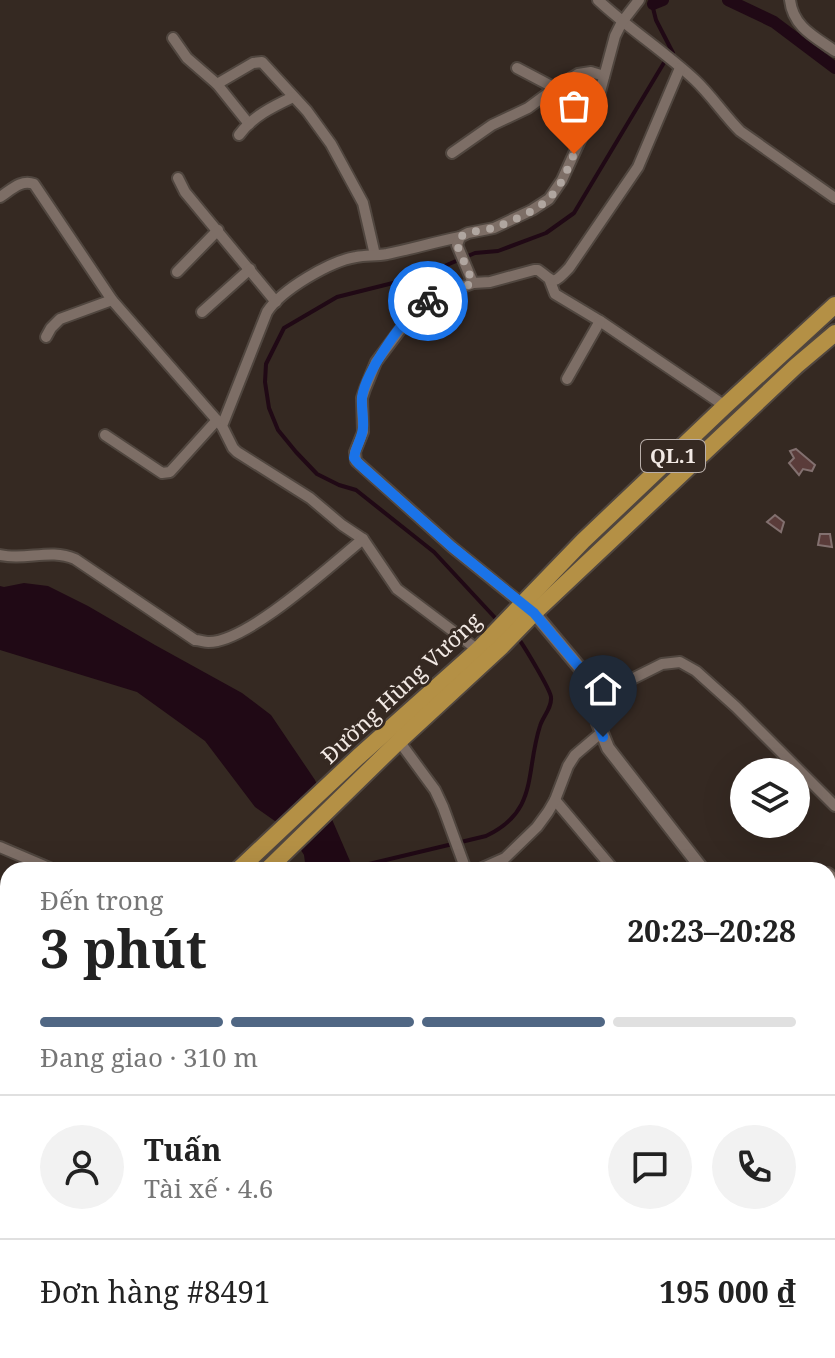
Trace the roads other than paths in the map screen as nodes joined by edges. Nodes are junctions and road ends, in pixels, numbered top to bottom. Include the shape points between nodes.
1 (598, 0) edge
2 (639, 0) edge
3 (790, 0) edge
4 (622, 22) junction
5 (173, 38) dead end
6 (835, 51) edge
7 (672, 61) junction
8 (517, 68) dead end
9 (604, 76) junction
10 (217, 84) junction
11 (555, 88) junction
12 (293, 97) junction
13 (249, 124) junction
14 (239, 135) dead end
15 (452, 153) dead end
16 (178, 178) dead end
17 (0, 197) edge
18 (835, 198) edge
19 (218, 230) junction
20 (460, 237) junction
21 (375, 255) junction
22 (250, 269) junction
23 (177, 272) dead end
24 (550, 281) junction
25 (473, 283) junction
26 (112, 300) junction
27 (276, 302) junction
28 (835, 305) edge
29 (202, 312) dead end
30 (600, 321) junction
31 (835, 333) edge
32 (46, 337) dead end
33 (567, 379) dead end
34 (725, 406) junction
35 (220, 423) junction
36 (105, 435) dead end
37 (363, 539) junction
38 (0, 555) edge
39 (524, 609) junction
40 (490, 645) junction
41 (596, 697) junction
42 (602, 732) junction
43 (399, 741) junction
44 (555, 800) junction
45 (835, 806) edge
46 (0, 847) edge
47 (35, 862) edge
48 (247, 862) edge
49 (275, 862) edge
50 (463, 862) edge
51 (496, 862) edge
52 (607, 862) edge
53 (697, 862) edge

1 - 4 street
2 - 4 street
3 - 6 street via 800,27
4 - 7 street
4 - 9 street
5 - 10 street
7 - 18 street via 740,131
7 - 24 street via 638,167 569,268
8 - 11 street
9 - 11 street via 586,71
9 - 20 street via 597,103 549,199 494,228
10 - 12 street via 260,61
10 - 13 street
11 - 15 street
12 - 13 street
12 - 21 street via 320,128 363,203
13 - 14 street
16 - 19 street
17 - 26 street via 20,184 34,184
19 - 22 street
19 - 23 street
20 - 21 street
20 - 25 street via 457,245
21 - 27 street via 353,257 322,270
22 - 27 street
22 - 29 street
24 - 25 street via 534,270
24 - 30 street via 555,294
25 - 39 street via 420,305 376,362 362,398 363,432 354,458
26 - 32 street via 60,319
26 - 35 street
27 - 35 street
28 - 34 highway, Đường Hùng Vương / QL.1
30 - 33 street
30 - 34 street
31 - 39 highway, Đường Hùng Vương / QL.1
34 - 39 highway, Đường Hùng Vương / QL.1 via 583,541
35 - 36 street via 167,473
35 - 37 street via 237,452
37 - 38 street via 259,622 208,642 195,640 65,554
37 - 40 street via 397,589
39 - 40 highway, Đường Hùng Vương / QL.1
39 - 41 street via 585,672
40 - 43 highway, Đường Hùng Vương / QL.1
40 - 48 highway, Đường Hùng Vương / QL.1 via 358,757
41 - 42 street
41 - 45 street via 662,664 680,662 726,698
42 - 44 street via 568,766
42 - 53 street via 608,748
43 - 49 highway, Đường Hùng Vương / QL.1
43 - 50 street via 435,790
44 - 51 street via 537,827
44 - 52 street
46 - 47 street

